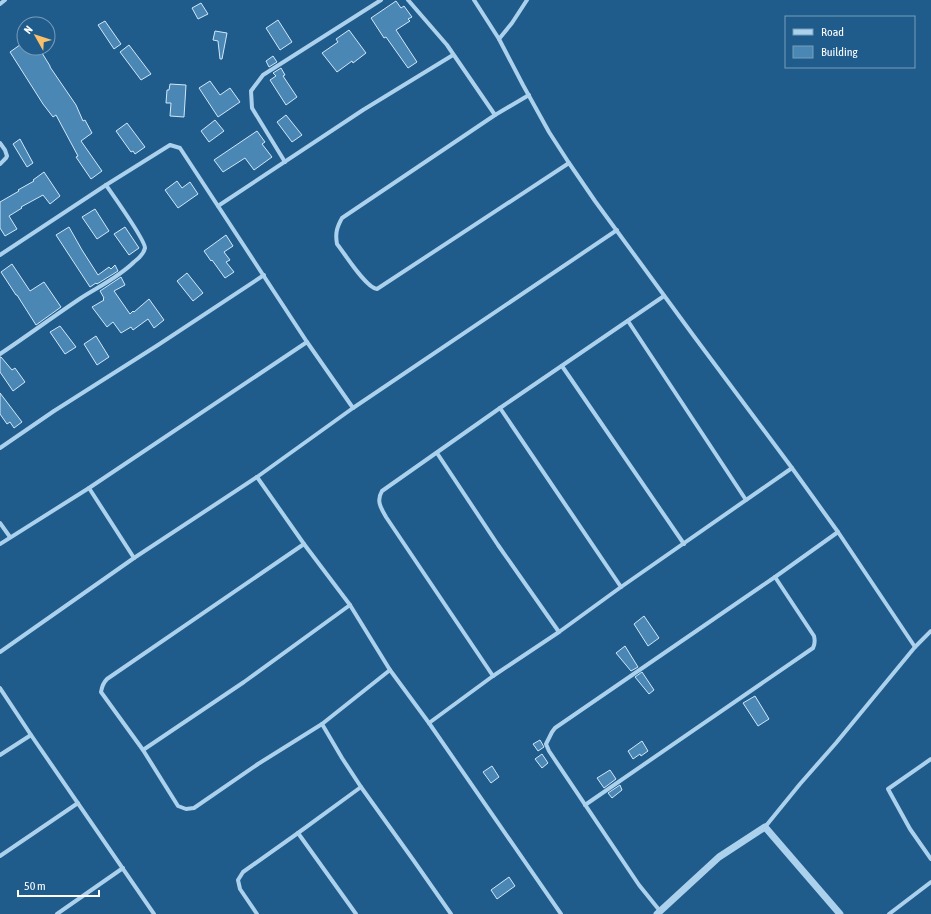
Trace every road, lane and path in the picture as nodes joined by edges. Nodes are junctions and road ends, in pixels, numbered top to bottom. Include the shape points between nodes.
1 (5, 0) edge
2 (380, 0) edge
3 (408, 0) edge
4 (474, 0) edge
5 (527, 0) edge
6 (0, 4) edge
7 (499, 39) junction
8 (453, 55) junction
9 (529, 95) junction
10 (494, 115) junction
11 (0, 143) edge
12 (285, 162) junction
13 (569, 163) junction
14 (0, 164) edge
15 (106, 185) junction
16 (218, 206) junction
17 (617, 230) junction
18 (0, 255) edge
19 (264, 275) junction
20 (664, 296) junction
21 (628, 321) junction
22 (306, 342) junction
23 (0, 354) edge
24 (562, 366) junction
25 (353, 408) junction
26 (500, 408) junction
27 (0, 448) edge
28 (436, 453) junction
29 (792, 468) junction
30 (258, 477) junction
31 (89, 488) junction
32 (746, 500) junction
33 (0, 523) edge
34 (838, 532) junction
35 (10, 537) junction
36 (0, 544) edge
37 (304, 544) junction
38 (684, 544) junction
39 (134, 558) junction
40 (775, 577) junction
41 (621, 587) junction
42 (350, 605) junction
43 (931, 631) edge
44 (559, 632) junction
45 (915, 647) junction
46 (0, 652) edge
47 (390, 670) junction
48 (493, 676) junction
49 (0, 688) edge
50 (429, 723) junction
51 (322, 724) junction
52 (30, 735) junction
53 (143, 750) junction
54 (0, 755) edge
55 (931, 759) edge
56 (360, 787) junction
57 (78, 803) junction
58 (585, 804) junction
59 (765, 827) junction
60 (298, 833) junction
61 (0, 856) edge
62 (931, 859) edge
63 (123, 868) junction
64 (931, 882) edge
65 (658, 913) edge
66 (57, 914) edge
67 (154, 914) edge
68 (257, 914) edge
69 (356, 914) edge
70 (451, 914) edge
71 (561, 914) edge
72 (840, 914) edge
73 (889, 914) edge

1 - 6 street
2 - 12 street via 263,75 251,91 252,108
3 - 8 street
4 - 7 street
5 - 7 street
7 - 9 street
8 - 10 street
8 - 12 street
9 - 10 street
9 - 13 street
10 - 13 street via 342,218 336,230 337,244 374,289
11 - 14 street via 7,156
12 - 16 street
13 - 17 street
15 - 16 street via 170,145 180,148
15 - 18 street
15 - 23 street via 140,235 145,248 143,252 115,276
16 - 19 street
17 - 20 street
17 - 25 street
19 - 22 street
19 - 27 street via 54,410
20 - 21 street
20 - 29 street
21 - 24 street
21 - 32 street
22 - 25 street
22 - 31 street
24 - 26 street
24 - 38 street
25 - 30 street
26 - 28 street
26 - 41 street
28 - 44 street
28 - 48 street via 382,491 379,501 386,517
29 - 32 street
29 - 34 street
30 - 37 street
30 - 39 street
31 - 35 street
31 - 39 street
32 - 38 street
33 - 35 street
34 - 40 street
34 - 45 street
35 - 36 street
37 - 42 street
37 - 53 street via 103,683 101,692
38 - 41 street
39 - 46 street
40 - 58 street via 555,728 546,744 548,751
40 - 58 street via 814,636 813,648
41 - 44 street
42 - 47 street
42 - 53 street via 244,682
43 - 45 street
44 - 48 street
45 - 59 street
47 - 50 street
47 - 51 street
48 - 50 street
49 - 52 street
50 - 71 street
51 - 53 street via 190,809 178,806
51 - 56 street
52 - 54 street
52 - 57 street
55 - 62 street via 888,789 910,829
56 - 60 street
56 - 70 street
57 - 61 street
57 - 63 street
58 - 65 street
59 - 65 street via 719,857
59 - 72 street
60 - 68 street via 242,872 238,880 240,889
60 - 69 street
63 - 66 street
63 - 67 street
64 - 73 street

